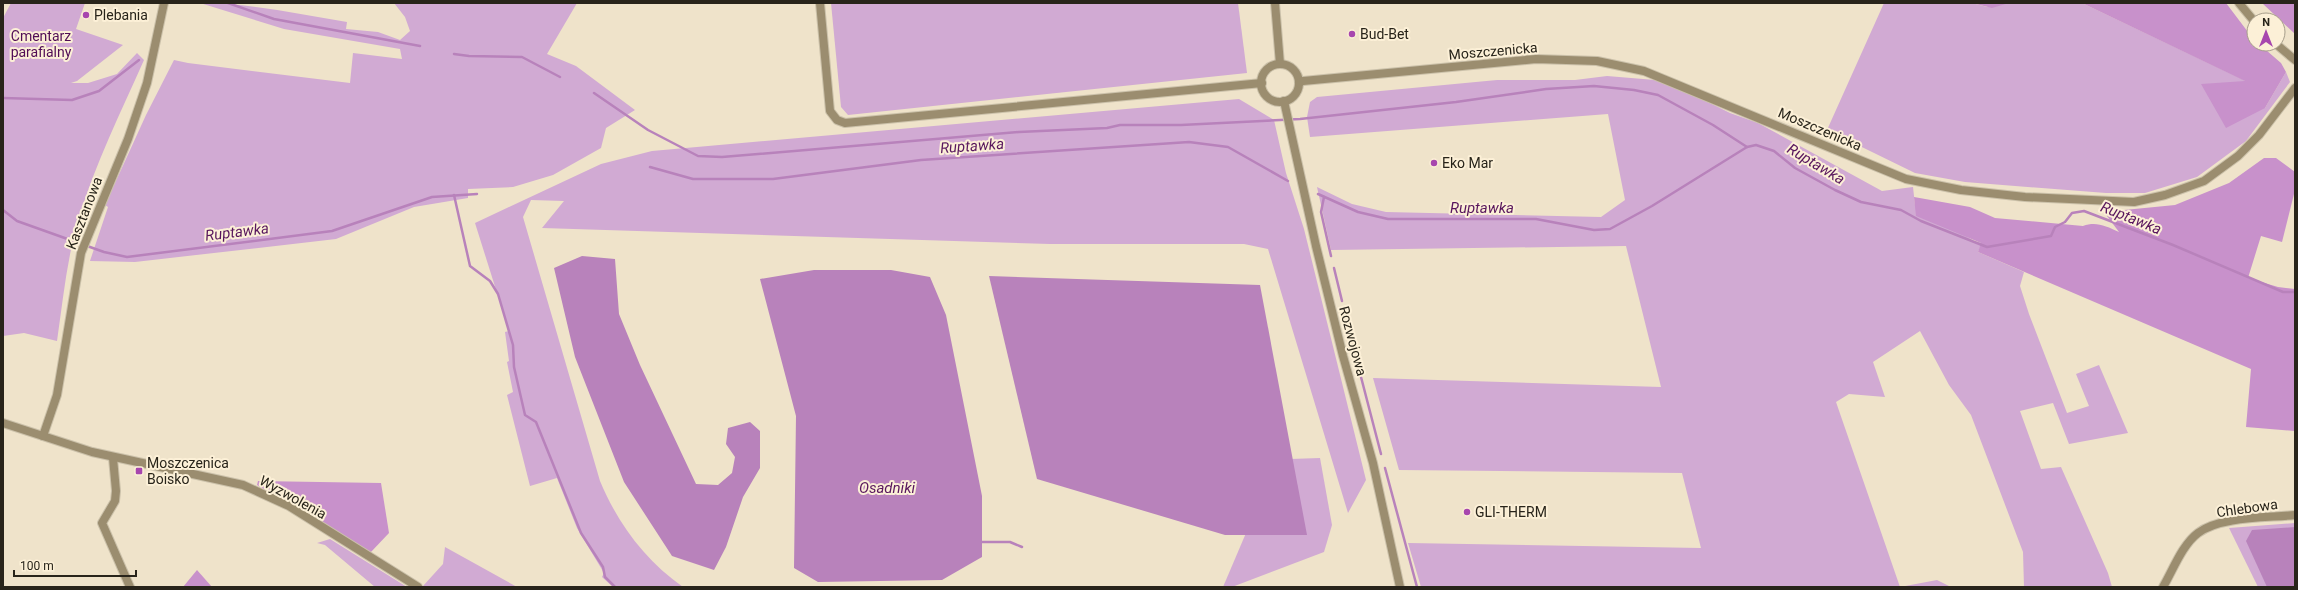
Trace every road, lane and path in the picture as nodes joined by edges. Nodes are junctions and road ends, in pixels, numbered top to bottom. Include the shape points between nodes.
1 (164, 3) edge
2 (820, 3) edge
3 (1276, 3) edge
4 (2239, 3) edge
5 (2246, 12) edge
6 (2286, 52) edge
7 (2295, 60) edge
8 (1280, 64) junction
9 (1262, 83) junction
10 (1299, 83) junction
11 (2295, 88) edge
12 (1284, 101) junction
13 (3, 423) edge
14 (43, 436) junction
15 (114, 458) junction
16 (2295, 515) edge
17 (130, 587) edge
18 (418, 587) edge
19 (1400, 587) edge
20 (2163, 587) edge

1 - 14 street, Kasztanowa via 147,83 128,139 82,253 57,395
2 - 9 street via 830,111 837,120 845,123
3 - 8 street
4 - 5 street
6 - 7 street
8 - 9 street via 1265,72
8 - 10 street via 1296,72
9 - 12 street via 1268,98
10 - 11 street, Moszczenicka via 1536,59 1597,61 1644,70 1906,179 1961,190 2025,197 2134,202 2165,195 2204,181 2238,156 2259,135
10 - 12 street via 1295,95
12 - 19 street, Rozwojowa via 1342,349 1374,463
13 - 14 street, Wyzwolenia
14 - 15 street, Wyzwolenia
15 - 17 street via 115,496 102,523
15 - 18 street, Wyzwolenia via 251,488 288,506
16 - 20 street, Chlebowa via 2226,521 2206,528 2190,540

